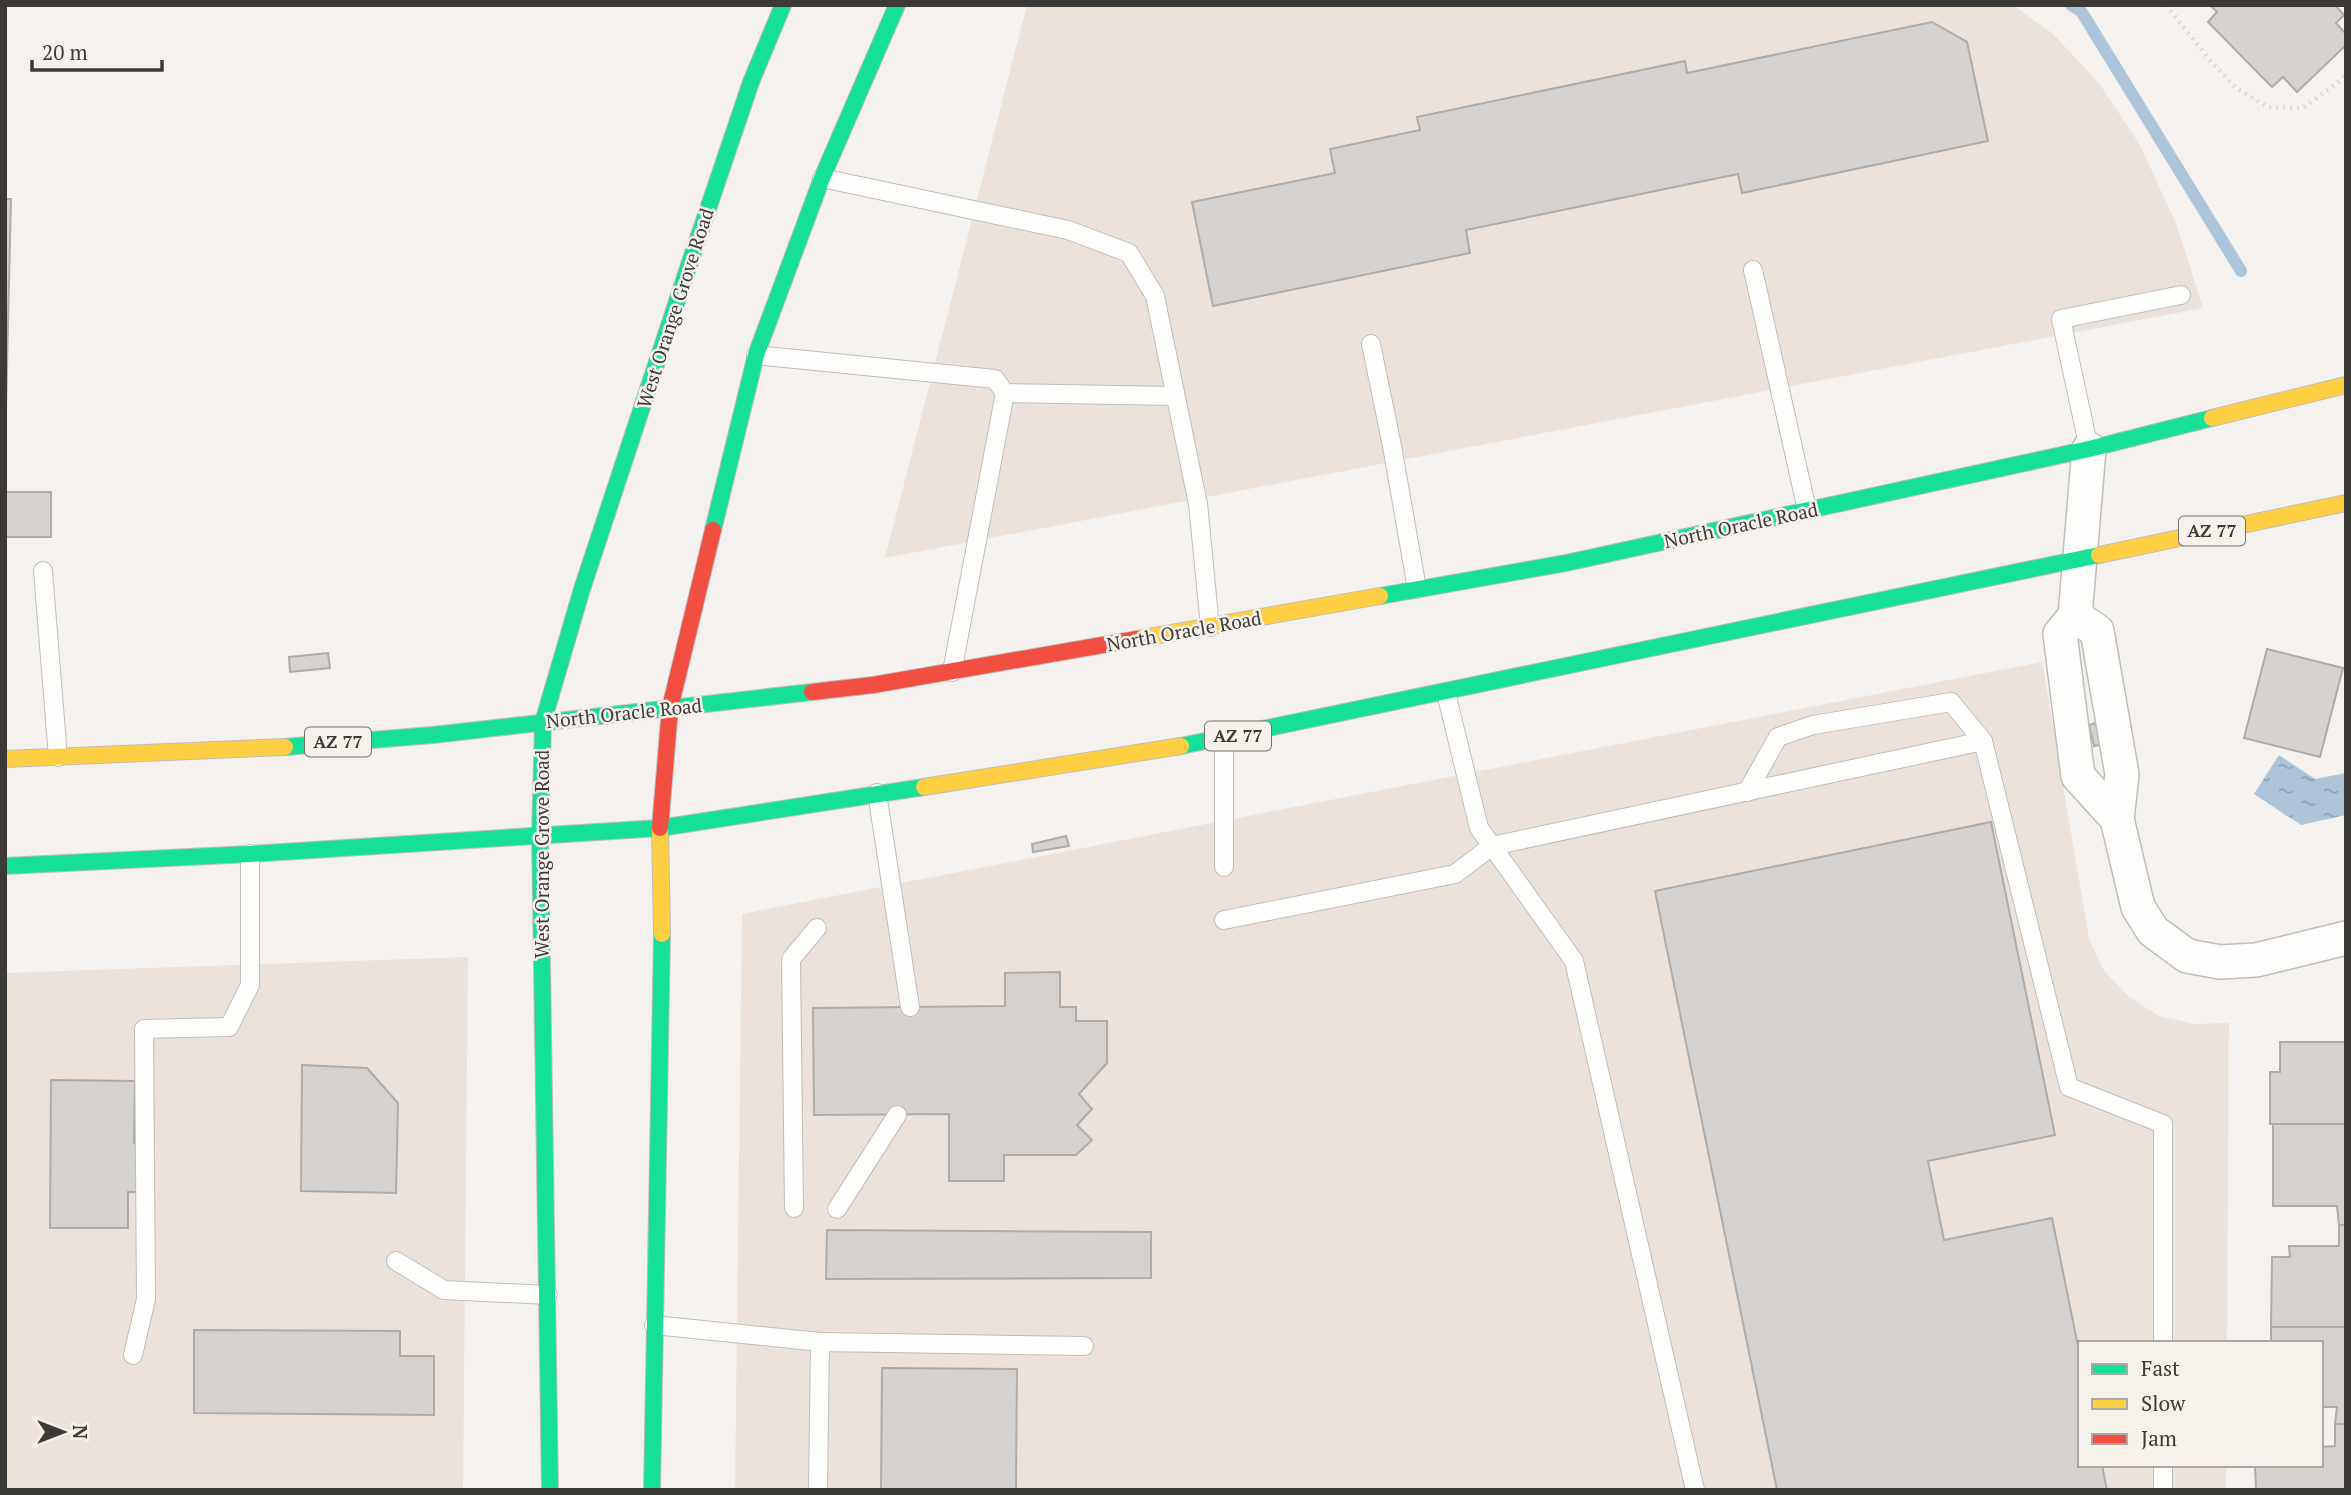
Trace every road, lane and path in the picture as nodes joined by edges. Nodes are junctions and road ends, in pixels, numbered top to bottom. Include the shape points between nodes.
1 (783, 5) edge
2 (897, 5) edge
3 (2166, 5) edge
4 (2346, 75) edge
5 (822, 178) junction
6 (1753, 270) dead end
7 (2181, 295) dead end
8 (1371, 344) dead end
9 (756, 355) junction
10 (2346, 385) edge
11 (1005, 393) junction
12 (1175, 396) junction
13 (2089, 449) junction
14 (2346, 503) edge
15 (1807, 510) junction
16 (2078, 560) junction
17 (43, 571) dead end
18 (1417, 589) junction
19 (1210, 627) junction
20 (952, 671) junction
21 (1446, 693) junction
22 (670, 708) junction
23 (542, 722) junction
24 (1224, 739) junction
25 (1983, 741) junction
26 (58, 757) junction
27 (5, 759) edge
28 (1747, 792) junction
29 (877, 793) junction
30 (660, 828) junction
31 (540, 836) junction
32 (1492, 846) junction
33 (250, 854) junction
34 (5, 866) edge
35 (1224, 867) dead end
36 (1224, 920) dead end
37 (817, 928) dead end
38 (2346, 938) edge
39 (910, 1007) dead end
40 (897, 1115) dead end
41 (794, 1208) dead end
42 (837, 1209) dead end
43 (396, 1261) dead end
44 (548, 1295) junction
45 (654, 1325) junction
46 (2163, 1341) edge
47 (820, 1342) junction
48 (1084, 1346) dead end
49 (133, 1354) dead end
50 (2163, 1467) edge
51 (550, 1490) edge
52 (652, 1490) edge
53 (818, 1490) edge
54 (1695, 1490) edge
55 (2163, 1490) edge

1 - 23 main road, West Orange Grove Road via 751,82 685,277
2 - 5 main road
3 - 4 path via 2236,88 2268,107 2303,108
5 - 9 main road
5 - 12 lane via 1068,230 1129,253 1155,296
6 - 15 lane
7 - 13 lane via 2061,319
8 - 18 lane
9 - 11 lane via 995,379
9 - 22 main road
10 - 13 main road, North Oracle Road / AZ 77
11 - 12 lane
11 - 20 lane
12 - 19 lane via 1198,504
13 - 15 main road, North Oracle Road / AZ 77
13 - 16 street
14 - 16 main road, AZ 77
15 - 18 main road, North Oracle Road / AZ 77 via 1566,563
16 - 21 main road, AZ 77
16 - 38 street via 2075,616 2060,634 2078,776 2118,819 2138,907 2154,931 2187,956 2220,962 2256,960
17 - 26 lane
18 - 19 main road, North Oracle Road / AZ 77
19 - 20 main road, North Oracle Road / AZ 77
20 - 22 main road, North Oracle Road / AZ 77 via 873,685
21 - 24 main road, AZ 77
21 - 32 lane via 1479,828
22 - 23 main road, North Oracle Road / AZ 77
22 - 30 main road
23 - 26 main road, North Oracle Road / AZ 77 via 269,747
23 - 31 main road, West Orange Grove Road
24 - 29 main road, AZ 77
24 - 35 lane
25 - 28 lane
25 - 28 lane via 1951,702 1813,725 1778,737
25 - 46 lane via 2069,1087 2163,1124
26 - 27 main road, North Oracle Road / AZ 77
28 - 32 lane
29 - 30 main road, AZ 77
29 - 39 lane
30 - 31 main road, AZ 77
30 - 45 main road
31 - 33 main road, AZ 77
31 - 44 main road, West Orange Grove Road
32 - 36 lane via 1455,874
32 - 54 lane via 1574,961
33 - 34 main road, AZ 77
33 - 49 lane via 250,985 229,1027 144,1029 146,1299
37 - 41 lane via 791,959
40 - 42 lane
43 - 44 lane via 444,1290
44 - 51 main road, West Orange Grove Road
45 - 47 lane
45 - 52 main road
47 - 48 lane
47 - 53 lane
50 - 55 lane

